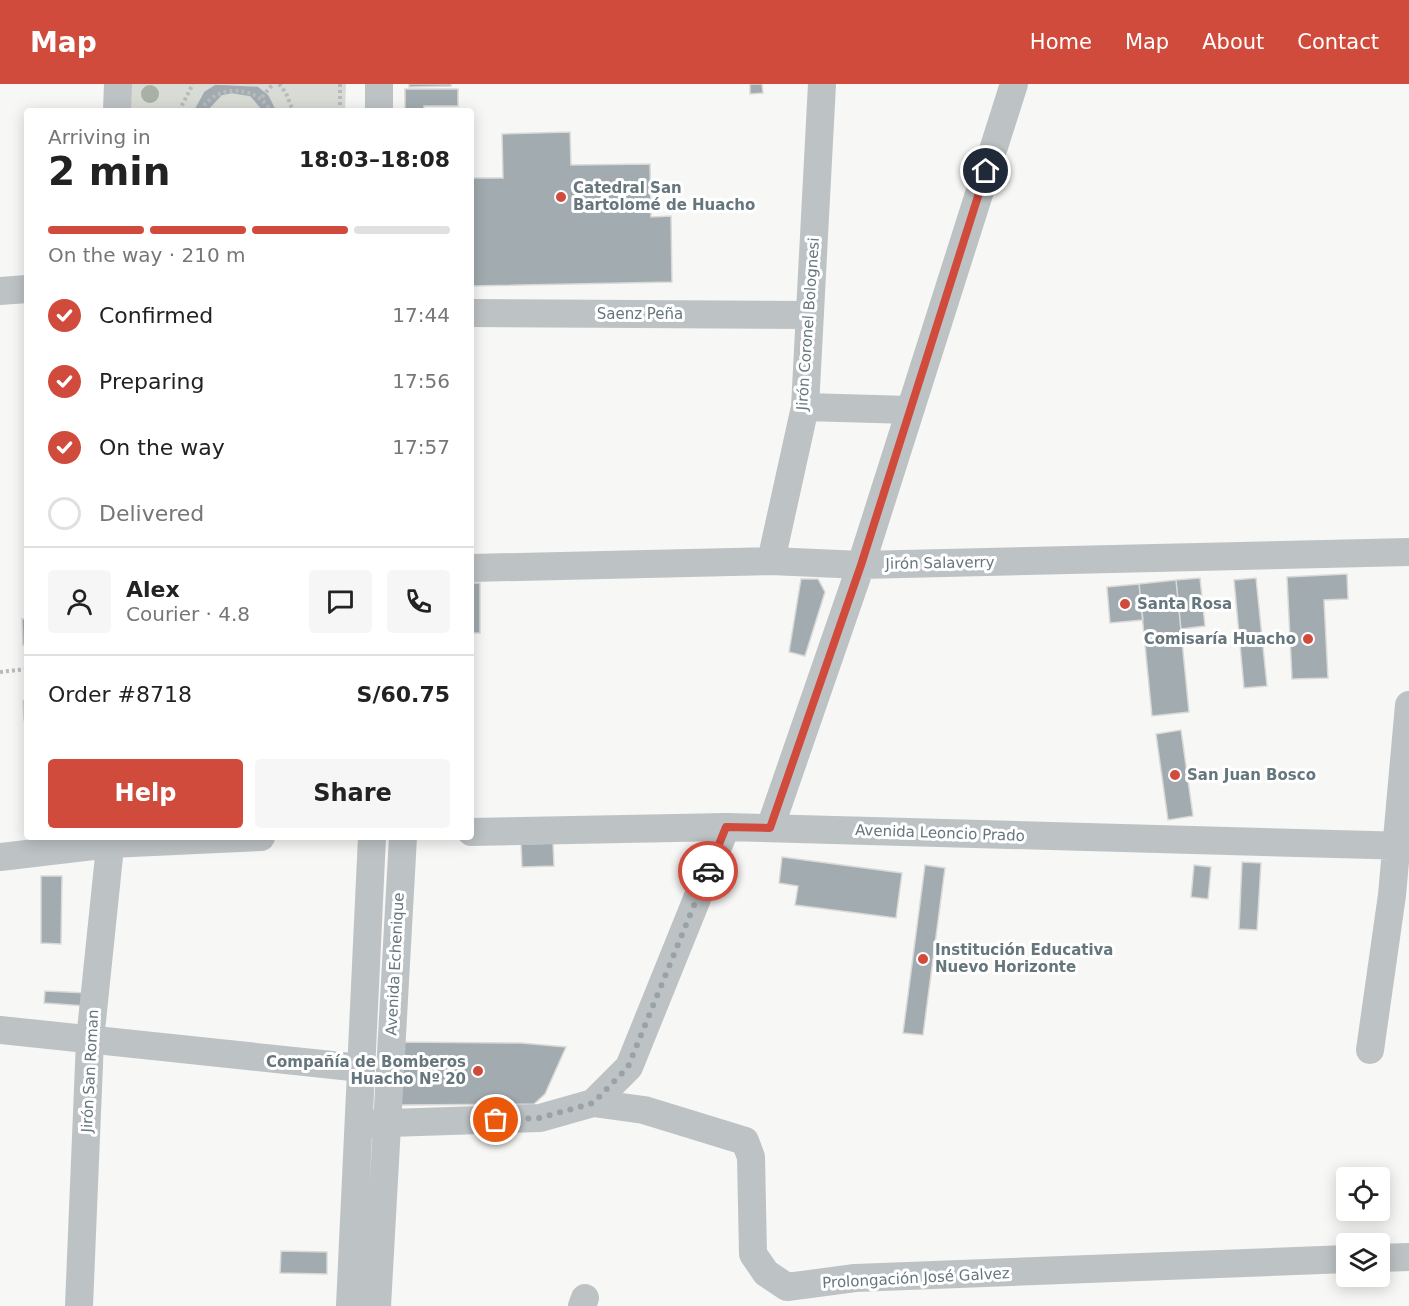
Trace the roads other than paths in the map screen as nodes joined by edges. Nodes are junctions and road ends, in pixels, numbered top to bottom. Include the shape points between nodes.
1 (118, 84) edge
2 (379, 84) edge
3 (822, 84) edge
4 (1014, 84) edge
5 (117, 108) edge
6 (379, 108) edge
7 (24, 289) edge
8 (0, 291) edge
9 (474, 313) edge
10 (810, 315) junction
11 (805, 407) junction
12 (910, 410) junction
13 (1409, 552) edge
14 (771, 561) junction
15 (861, 565) junction
16 (474, 568) edge
17 (1409, 705) edge
18 (726, 827) junction
19 (770, 828) junction
20 (474, 832) edge
21 (148, 840) edge
22 (372, 840) edge
23 (403, 840) edge
24 (110, 841) edge
25 (1403, 846) edge
26 (0, 857) edge
27 (0, 1030) edge
28 (90, 1040) junction
29 (1370, 1050) dead end
30 (361, 1068) junction
31 (593, 1103) junction
32 (373, 1124) junction
33 (1409, 1257) edge
34 (1390, 1258) edge
35 (1336, 1259) edge
36 (79, 1306) edge
37 (350, 1306) edge
38 (377, 1306) edge

1 - 5 street
2 - 6 street
3 - 10 street, Jirón Coronel Bolognesi
4 - 12 street
7 - 8 street
9 - 10 street, Saenz Peña
10 - 11 street, Jirón Coronel Bolognesi
11 - 12 street
11 - 14 street, Jirón Coronel Bolognesi
12 - 15 street
13 - 15 street, Jirón Salaverry
14 - 15 street, Jirón Salaverry
14 - 16 street, Jirón Salaverry
15 - 19 street
17 - 25 street
18 - 19 street, Avenida Leoncio Prado
18 - 20 street, Avenida Leoncio Prado
18 - 31 street via 628,1067
19 - 25 street, Avenida Leoncio Prado
21 - 24 street
22 - 30 street, Avenida Echenique
23 - 32 street, Avenida Echenique
24 - 26 street
24 - 28 street, Jirón San Roman
25 - 29 street
27 - 28 street
28 - 30 street
28 - 36 street, Jirón San Roman
30 - 32 street, Avenida Echenique
31 - 32 street, Prolongación José Galvez via 540,1118
31 - 35 street, Prolongación José Galvez via 644,1110 745,1141 751,1157 753,1254 766,1273 787,1287 855,1278
32 - 37 street, Avenida Echenique
32 - 38 street, Avenida Echenique
33 - 34 street

